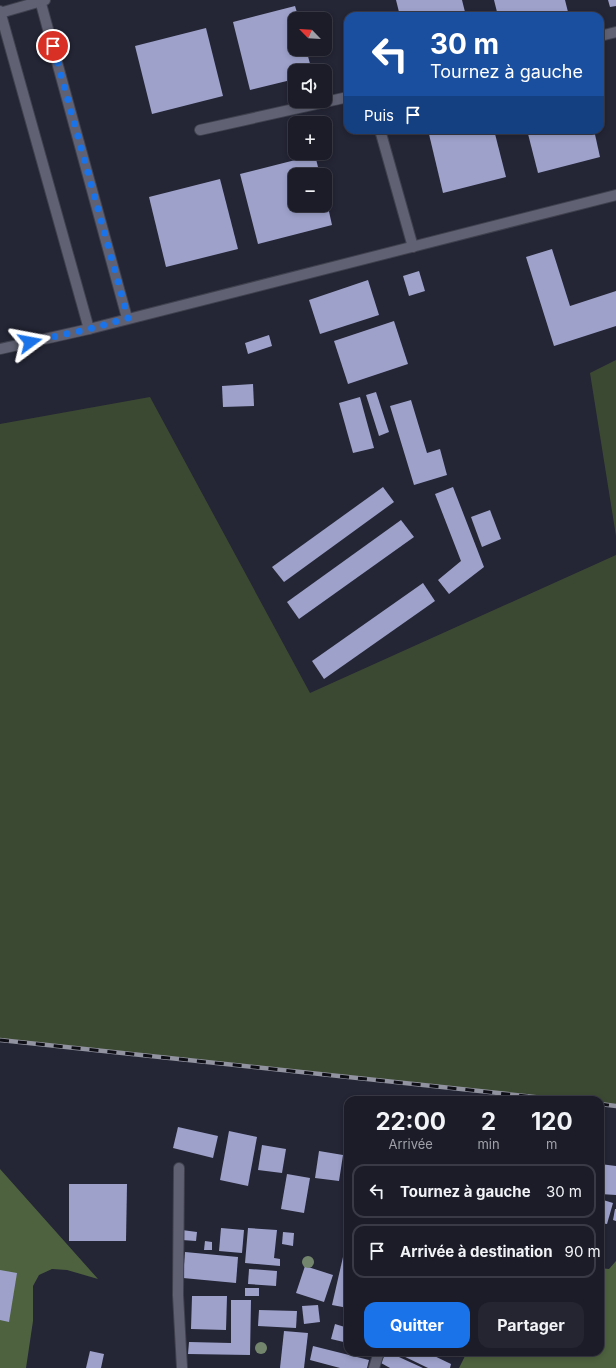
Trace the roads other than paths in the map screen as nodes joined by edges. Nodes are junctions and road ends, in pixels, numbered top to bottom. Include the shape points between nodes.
1 (42, 0) edge
2 (0, 12) edge
3 (616, 32) edge
4 (604, 35) edge
5 (344, 98) edge
6 (200, 130) dead end
7 (381, 134) edge
8 (616, 195) edge
9 (413, 247) junction
10 (128, 318) junction
11 (89, 329) junction
12 (0, 349) edge
13 (179, 1168) dead end
14 (378, 1356) edge
15 (182, 1368) edge
16 (374, 1368) edge

1 - 2 street
1 - 10 street
2 - 11 street
3 - 4 street
5 - 6 street
7 - 9 street
8 - 9 street
9 - 10 street
10 - 11 street
11 - 12 street
13 - 15 street via 178,1295
14 - 16 street

